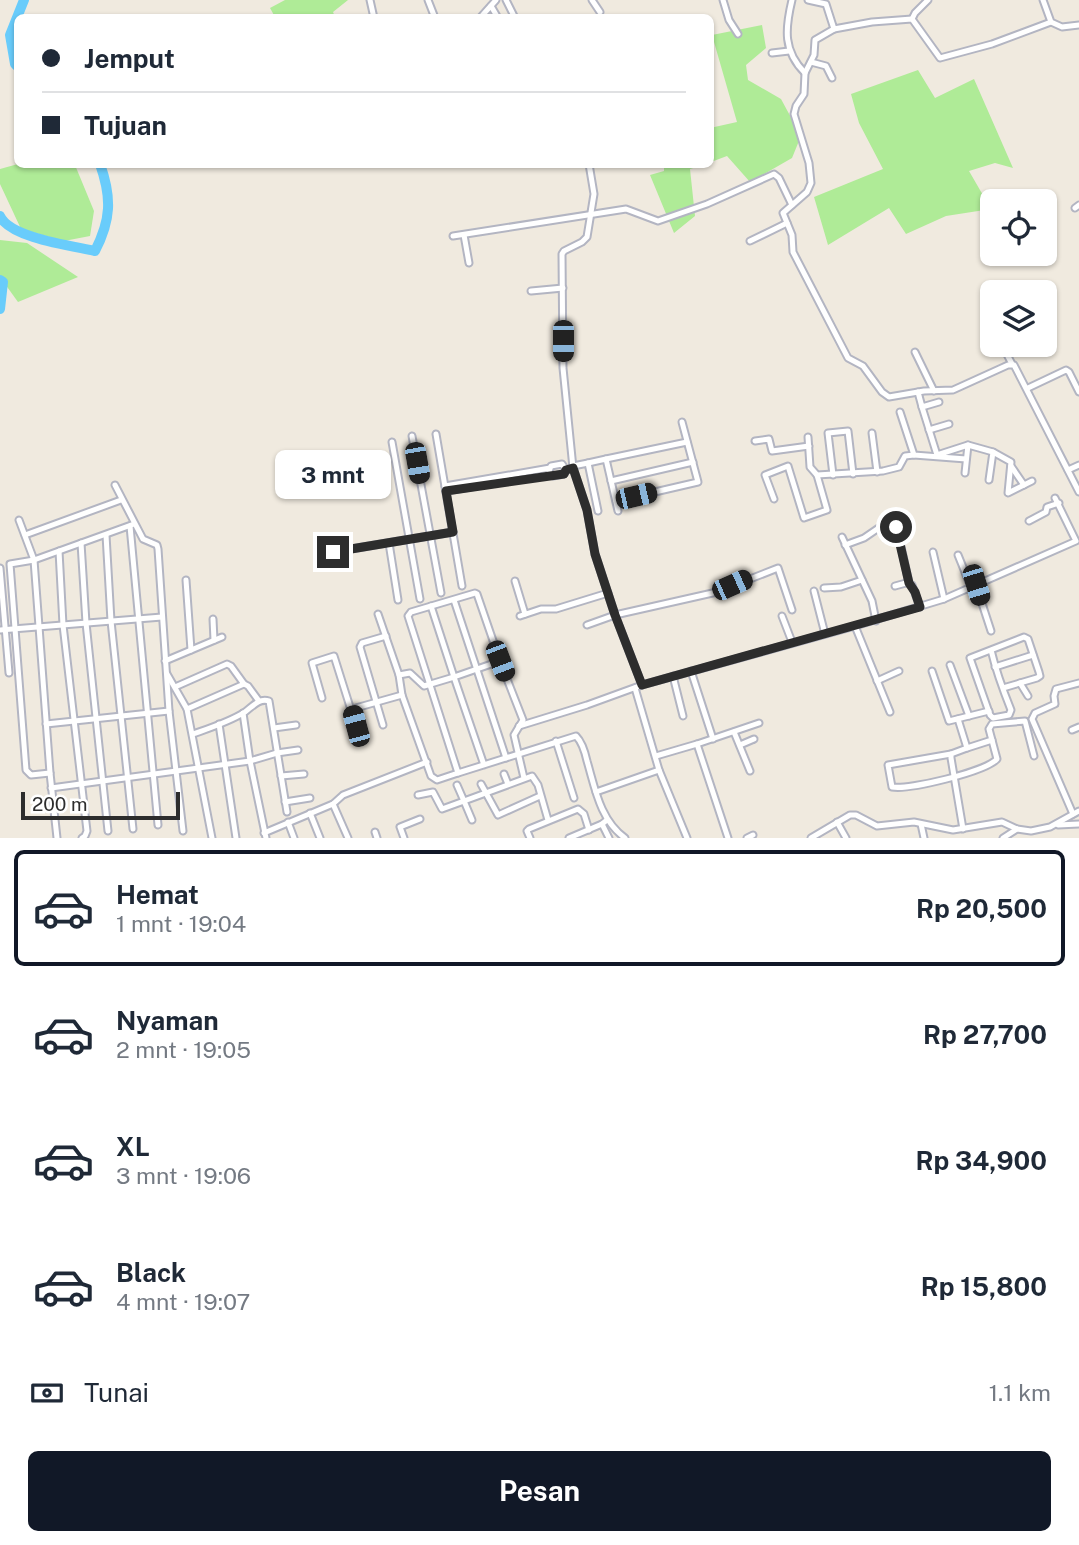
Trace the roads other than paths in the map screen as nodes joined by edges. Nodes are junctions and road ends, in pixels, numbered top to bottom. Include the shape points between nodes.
1 (496, 0) edge
2 (592, 0) edge
3 (723, 0) edge
4 (792, 0) edge
5 (808, 0) edge
6 (928, 0) edge
7 (1043, 0) edge
8 (826, 2) edge
9 (491, 6) junction
10 (600, 12) dead end
11 (484, 14) edge
12 (496, 14) edge
13 (912, 19) junction
14 (1051, 22) junction
15 (1079, 25) edge
16 (834, 29) junction
17 (738, 34) dead end
18 (789, 51) junction
19 (772, 53) dead end
20 (811, 62) junction
21 (805, 73) junction
22 (831, 78) dead end
23 (590, 168) edge
24 (792, 205) junction
25 (590, 213) junction
26 (787, 223) junction
27 (464, 235) junction
28 (453, 236) dead end
29 (750, 241) dead end
30 (469, 264) dead end
31 (563, 288) junction
32 (531, 291) dead end
33 (915, 352) dead end
34 (1008, 357) edge
35 (1012, 364) junction
36 (1028, 388) junction
37 (934, 391) junction
38 (918, 392) junction
39 (1079, 392) edge
40 (939, 402) dead end
41 (922, 407) junction
42 (901, 411) dead end
43 (682, 422) dead end
44 (948, 424) dead end
45 (929, 430) junction
46 (873, 433) dead end
47 (436, 434) dead end
48 (412, 436) dead end
49 (808, 437) dead end
50 (755, 441) dead end
51 (392, 442) dead end
52 (687, 442) junction
53 (968, 445) junction
54 (809, 446) junction
55 (993, 452) junction
56 (914, 454) junction
57 (937, 455) junction
58 (606, 459) junction
59 (966, 459) junction
60 (693, 462) junction
61 (588, 463) junction
62 (1079, 465) edge
63 (1011, 466) junction
64 (573, 467) junction
65 (1068, 470) junction
66 (877, 472) junction
67 (965, 473) dead end
68 (853, 474) junction
69 (817, 475) junction
70 (833, 475) junction
71 (989, 480) dead end
72 (611, 481) junction
73 (1032, 481) dead end
74 (115, 485) dead end
75 (1024, 485) junction
76 (445, 489) junction
77 (1079, 492) edge
78 (774, 499) dead end
79 (121, 500) junction
80 (616, 501) junction
81 (598, 511) dead end
82 (618, 511) dead end
83 (19, 520) dead end
84 (1029, 521) dead end
85 (132, 525) junction
86 (453, 532) junction
87 (25, 535) junction
88 (106, 535) junction
89 (430, 536) junction
90 (842, 537) dead end
91 (409, 539) junction
92 (1078, 542) edge
93 (81, 543) junction
94 (389, 543) junction
95 (845, 545) junction
96 (59, 551) junction
97 (333, 552) dead end
98 (933, 552) dead end
99 (958, 555) dead end
100 (34, 560) junction
101 (786, 565) dead end
102 (0, 568) edge
103 (778, 568) junction
104 (186, 580) dead end
105 (862, 580) junction
106 (515, 581) dead end
107 (909, 583) junction
108 (462, 586) dead end
109 (895, 586) dead end
110 (974, 586) junction
111 (824, 588) dead end
112 (814, 591) dead end
113 (440, 593) dead end
114 (608, 593) junction
115 (944, 598) junction
116 (420, 599) dead end
117 (398, 600) dead end
118 (454, 600) junction
119 (430, 606) junction
120 (920, 607) junction
121 (792, 610) dead end
122 (378, 614) dead end
123 (615, 615) junction
124 (782, 616) dead end
125 (162, 617) junction
126 (138, 619) junction
127 (213, 619) dead end
128 (111, 621) junction
129 (876, 621) junction
130 (86, 623) junction
131 (63, 625) junction
132 (587, 625) dead end
133 (855, 626) junction
134 (38, 627) junction
135 (3, 629) edge
136 (14, 629) junction
137 (991, 631) dead end
138 (825, 634) junction
139 (386, 636) junction
140 (222, 637) dead end
141 (214, 640) junction
142 (792, 642) junction
143 (191, 650) junction
144 (990, 650) junction
145 (1033, 656) junction
146 (165, 661) junction
147 (500, 661) junction
148 (950, 665) dead end
149 (995, 667) junction
150 (477, 670) junction
151 (166, 671) junction
152 (691, 671) junction
153 (899, 671) dead end
154 (932, 671) dead end
155 (9, 673) dead end
156 (399, 675) junction
157 (673, 676) junction
158 (454, 677) junction
159 (877, 681) junction
160 (1020, 683) junction
161 (1079, 683) edge
162 (244, 684) junction
163 (430, 685) junction
164 (642, 685) junction
165 (175, 687) junction
166 (635, 688) junction
167 (1003, 688) junction
168 (402, 695) junction
169 (1028, 696) dead end
170 (322, 698) dead end
171 (259, 701) junction
172 (377, 702) junction
173 (187, 709) junction
174 (352, 709) junction
175 (169, 711) junction
176 (989, 711) junction
177 (890, 712) dead end
178 (243, 713) junction
179 (147, 714) junction
180 (121, 716) junction
181 (683, 716) dead end
182 (969, 716) junction
183 (96, 719) junction
184 (958, 719) junction
185 (74, 721) junction
186 (759, 723) dead end
187 (46, 724) junction
188 (219, 724) junction
189 (296, 725) dead end
190 (383, 725) dead end
191 (356, 726) dead end
192 (519, 726) junction
193 (274, 727) junction
194 (1079, 727) edge
195 (1072, 730) dead end
196 (734, 732) junction
197 (193, 734) junction
198 (713, 739) junction
199 (754, 739) dead end
200 (992, 740) junction
201 (556, 741) junction
202 (697, 744) junction
203 (740, 745) junction
204 (1004, 746) dead end
205 (967, 748) junction
206 (994, 748) junction
207 (298, 750) dead end
208 (277, 753) junction
209 (519, 753) junction
210 (951, 754) junction
211 (656, 756) junction
212 (1034, 756) dead end
213 (506, 758) junction
214 (250, 761) junction
215 (427, 762) junction
216 (225, 764) junction
217 (484, 765) junction
218 (200, 768) junction
219 (659, 770) junction
220 (175, 771) junction
221 (750, 772) dead end
222 (50, 773) junction
223 (458, 773) junction
224 (153, 774) junction
225 (304, 774) dead end
226 (504, 774) dead end
227 (281, 776) junction
228 (953, 777) junction
229 (127, 778) junction
230 (524, 778) junction
231 (103, 781) junction
232 (481, 783) dead end
233 (81, 784) junction
234 (508, 784) junction
235 (457, 785) dead end
236 (51, 789) junction
237 (596, 792) junction
238 (485, 794) junction
239 (418, 795) dead end
240 (540, 796) junction
241 (310, 798) dead end
242 (574, 798) dead end
243 (464, 801) junction
244 (285, 803) junction
245 (332, 804) junction
246 (287, 812) dead end
247 (1076, 812) edge
248 (310, 813) junction
249 (419, 819) dead end
250 (472, 820) dead end
251 (548, 820) junction
252 (288, 822) junction
253 (604, 822) junction
254 (837, 822) junction
255 (921, 824) junction
256 (1079, 824) edge
257 (158, 825) dead end
258 (1056, 825) junction
259 (133, 829) dead end
260 (963, 829) junction
261 (1017, 829) junction
262 (589, 830) junction
263 (108, 831) dead end
264 (183, 831) dead end
265 (265, 836) edge
266 (581, 836) edge
267 (57, 838) edge
268 (82, 838) edge
269 (212, 838) edge
270 (236, 838) edge
271 (294, 838) edge
272 (320, 838) edge
273 (348, 838) edge
274 (404, 838) edge
275 (530, 838) edge
276 (569, 838) edge
277 (609, 838) edge
278 (625, 838) edge
279 (687, 838) edge
280 (728, 838) edge
281 (811, 838) edge
282 (846, 838) edge
283 (924, 838) edge
284 (1003, 838) edge

1 - 9 street
2 - 10 street
3 - 17 street
4 - 18 street
5 - 8 street
6 - 13 street
7 - 14 street
8 - 16 street
9 - 11 street
9 - 12 street
13 - 14 street via 943,58
13 - 16 street
14 - 15 street via 1062,27
16 - 20 street via 815,40
18 - 19 street
18 - 21 street
20 - 21 street
20 - 22 street via 826,66
21 - 24 street via 804,93 794,114 811,183
23 - 25 street
24 - 25 street via 774,174 658,221 628,209
24 - 26 street via 783,213
25 - 27 street
25 - 31 street via 587,237 562,254
26 - 29 street
26 - 38 street via 793,252 848,358 863,366 889,397
27 - 28 street
27 - 30 street
31 - 32 street
31 - 64 street via 563,368
33 - 37 street
34 - 35 street
35 - 36 street
35 - 37 street via 953,390
36 - 39 street via 1066,370
36 - 65 street
37 - 38 street
38 - 41 street
40 - 41 street
41 - 45 street
42 - 56 street
43 - 52 street
44 - 45 street
45 - 57 street
46 - 66 street
47 - 76 street
48 - 89 street
49 - 54 street
50 - 54 street via 769,439 772,451
51 - 91 street
52 - 58 street
52 - 60 street
53 - 55 street
53 - 57 street
53 - 59 street
54 - 69 street via 810,467
55 - 63 street
55 - 71 street
56 - 57 street
56 - 66 street via 905,456 899,467
57 - 59 street
58 - 61 street
58 - 72 street
59 - 67 street
60 - 72 street
60 - 80 street via 698,482
61 - 64 street
61 - 81 street
62 - 65 street
63 - 75 street
63 - 75 street via 1008,493
64 - 76 street via 553,476 551,471
64 - 114 street
65 - 77 street
66 - 68 street
68 - 70 street
68 - 70 street via 848,431 828,433
69 - 70 street
69 - 78 street via 827,510 804,517 788,466 765,475
72 - 80 street
73 - 75 street
74 - 79 street
76 - 86 street
79 - 85 street
79 - 87 street
80 - 82 street
83 - 87 street
84 - 92 street via 1057,501
85 - 88 street
85 - 125 street via 143,539 157,545
85 - 126 street
86 - 89 street
86 - 108 street
87 - 100 street
88 - 93 street
88 - 128 street
89 - 91 street
89 - 113 street
90 - 95 street
91 - 94 street
91 - 116 street
92 - 110 street
93 - 96 street
93 - 130 street
94 - 97 street
94 - 117 street
95 - 105 street
95 - 107 street via 892,522
96 - 100 street
96 - 131 street
98 - 115 street
99 - 110 street
100 - 134 street
100 - 136 street via 10,564
101 - 103 street
102 - 135 street
103 - 121 street
103 - 123 street via 699,597
104 - 143 street
105 - 111 street
105 - 129 street
106 - 114 street via 523,615
107 - 109 street
107 - 120 street
110 - 115 street
110 - 137 street
112 - 138 street
114 - 123 street
115 - 120 street
118 - 119 street
118 - 147 street via 477,594
118 - 150 street
119 - 158 street
119 - 163 street via 408,615
120 - 129 street
122 - 139 street
123 - 132 street
123 - 164 street
124 - 142 street
125 - 126 street
125 - 146 street
126 - 128 street
126 - 179 street
127 - 141 street
128 - 130 street
128 - 180 street
129 - 133 street
130 - 131 street
130 - 183 street
131 - 134 street
131 - 185 street
133 - 138 street
133 - 159 street
134 - 136 street
134 - 187 street
135 - 136 street
135 - 155 street
136 - 222 street via 26,770 31,775
138 - 142 street
139 - 156 street
139 - 172 street via 361,646
140 - 141 street
141 - 143 street
142 - 152 street
143 - 146 street
144 - 145 street via 1024,637
144 - 149 street
144 - 176 street via 970,658
145 - 149 street
145 - 160 street via 1040,676
146 - 151 street
147 - 150 street
147 - 192 street via 523,720
148 - 182 street
149 - 167 street
150 - 158 street
150 - 213 street
151 - 165 street
151 - 175 street
152 - 157 street
152 - 198 street
153 - 159 street
154 - 184 street via 948,720
156 - 163 street via 410,673 423,685
156 - 168 street
157 - 164 street
157 - 181 street
158 - 163 street
158 - 217 street
159 - 177 street
160 - 167 street
160 - 169 street
161 - 247 street via 1056,689 1055,704 1032,719
162 - 165 street via 227,664
162 - 171 street
162 - 173 street
163 - 223 street
164 - 166 street
165 - 173 street
166 - 192 street
166 - 211 street
167 - 176 street via 1011,713 993,718
168 - 172 street
168 - 215 street
170 - 174 street via 312,663 334,656
171 - 178 street
171 - 193 street via 270,703
172 - 174 street
172 - 190 street
173 - 197 street
174 - 191 street
175 - 179 street
175 - 220 street
176 - 182 street
178 - 188 street
178 - 214 street
179 - 180 street
179 - 224 street
180 - 183 street
180 - 229 street
182 - 184 street
183 - 185 street
183 - 231 street
184 - 205 street
185 - 187 street
185 - 233 street
186 - 196 street
187 - 222 street
188 - 197 street
188 - 216 street
189 - 193 street
192 - 209 street via 514,735
193 - 208 street
194 - 195 street
196 - 198 street
196 - 203 street
197 - 218 street
198 - 202 street
199 - 203 street
200 - 205 street
200 - 206 street
200 - 212 street via 990,725 1024,720
201 - 209 street
201 - 237 street via 572,736 580,739
201 - 242 street
202 - 211 street
202 - 280 street
203 - 221 street
204 - 206 street
205 - 210 street
206 - 228 street via 996,762
207 - 208 street
208 - 214 street
208 - 227 street
209 - 213 street
209 - 230 street
210 - 228 street
210 - 228 street via 888,766 894,788
211 - 219 street
213 - 217 street
214 - 216 street
214 - 265 street
215 - 223 street via 435,780
215 - 245 street via 343,795
216 - 218 street
216 - 270 street
217 - 223 street
218 - 220 street
218 - 269 street
219 - 237 street
219 - 279 street
220 - 224 street
220 - 264 street
222 - 236 street
224 - 229 street
224 - 257 street
225 - 227 street
226 - 234 street
227 - 244 street
228 - 260 street
229 - 231 street
229 - 259 street
230 - 234 street
230 - 240 street via 535,779
231 - 233 street
231 - 263 street
232 - 238 street
233 - 236 street
233 - 268 street via 87,831
234 - 238 street
235 - 243 street
236 - 267 street
237 - 253 street
238 - 240 street via 498,815
238 - 243 street
239 - 243 street via 433,792 442,809
240 - 251 street
241 - 244 street
243 - 250 street
244 - 246 street
245 - 248 street
245 - 273 street
247 - 258 street
248 - 252 street
248 - 272 street
249 - 274 street via 400,827
251 - 262 street via 578,809
251 - 275 street via 528,829
252 - 265 street
252 - 271 street
253 - 262 street
253 - 277 street
253 - 278 street
254 - 255 street via 856,815 877,826
254 - 281 street
254 - 282 street
255 - 260 street
255 - 283 street
256 - 258 street
258 - 261 street
260 - 261 street via 1002,821
261 - 284 street
262 - 266 street
266 - 276 street

